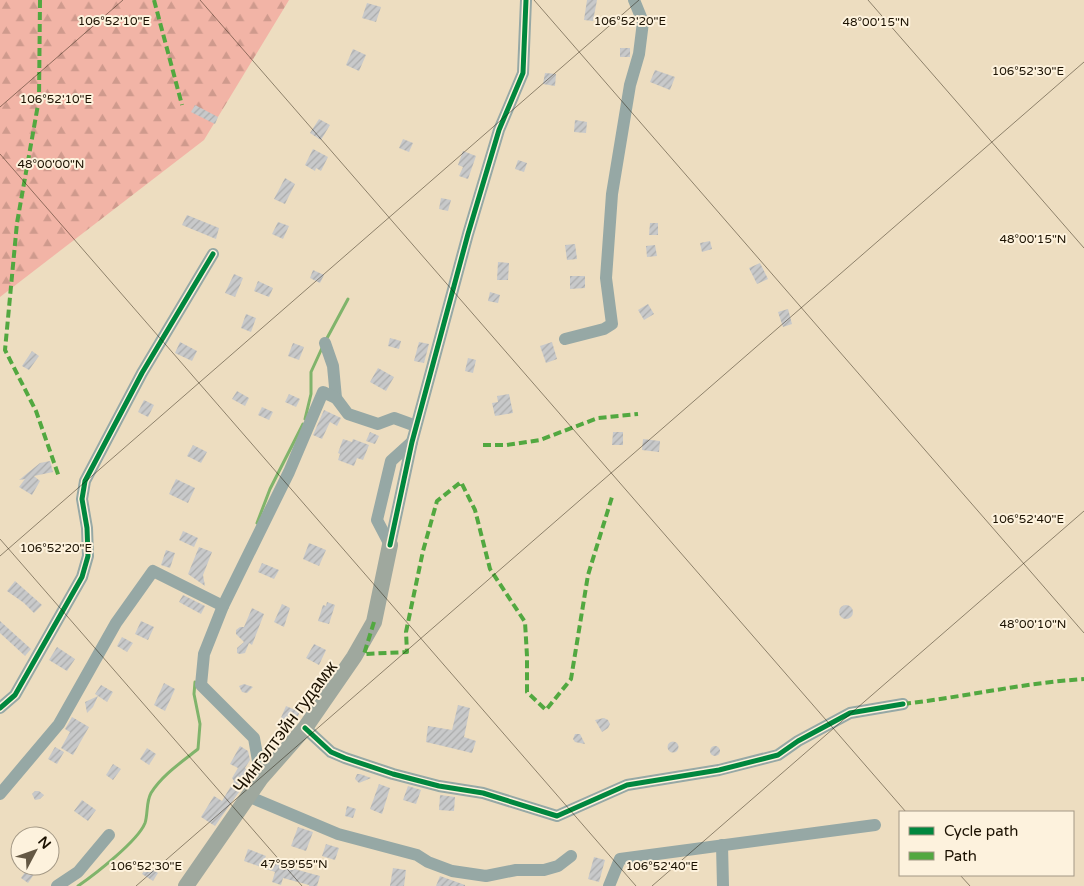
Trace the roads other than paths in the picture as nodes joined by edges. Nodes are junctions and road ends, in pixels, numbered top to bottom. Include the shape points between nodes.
1 (526, 0) edge
2 (634, 0) edge
3 (213, 254) dead end
4 (565, 338) dead end
5 (325, 343) dead end
6 (336, 398) junction
7 (416, 426) junction
8 (412, 442) junction
9 (390, 545) junction
10 (223, 606) junction
11 (903, 704) dead end
12 (0, 708) edge
13 (305, 728) junction
14 (262, 778) junction
15 (0, 794) edge
16 (250, 797) junction
17 (875, 825) dead end
18 (109, 835) dead end
19 (722, 845) junction
20 (572, 856) dead end
21 (57, 886) edge
22 (186, 886) edge
23 (608, 886) edge
24 (723, 886) edge

1 - 7 street via 523,73 499,130
2 - 4 street via 643,22 612,194 606,278 612,324 604,329
3 - 12 street via 142,372 85,481 82,499 88,556 82,577 15,695
5 - 6 street
6 - 7 street via 348,414 378,424 394,418
6 - 10 street via 323,392 289,472
7 - 8 street
8 - 9 street
8 - 9 street via 391,461 377,520
9 - 13 main road, Чингэлтэйн гудамж via 374,622
10 - 14 street via 204,654 201,685 254,738
10 - 15 street via 153,571 116,623 59,724
11 - 13 street via 850,713 778,755 719,770 627,785 557,816 483,793 393,774 345,758 331,752
13 - 14 main road, Чингэлтэйн гудамж
14 - 16 main road, Чингэлтэйн гудамж
16 - 20 street via 338,834 417,854 452,871 486,876 516,870 544,870 558,866
16 - 22 main road, Чингэлтэйн гудамж
17 - 19 street
18 - 21 street via 78,872
19 - 23 street via 620,859
19 - 24 street

